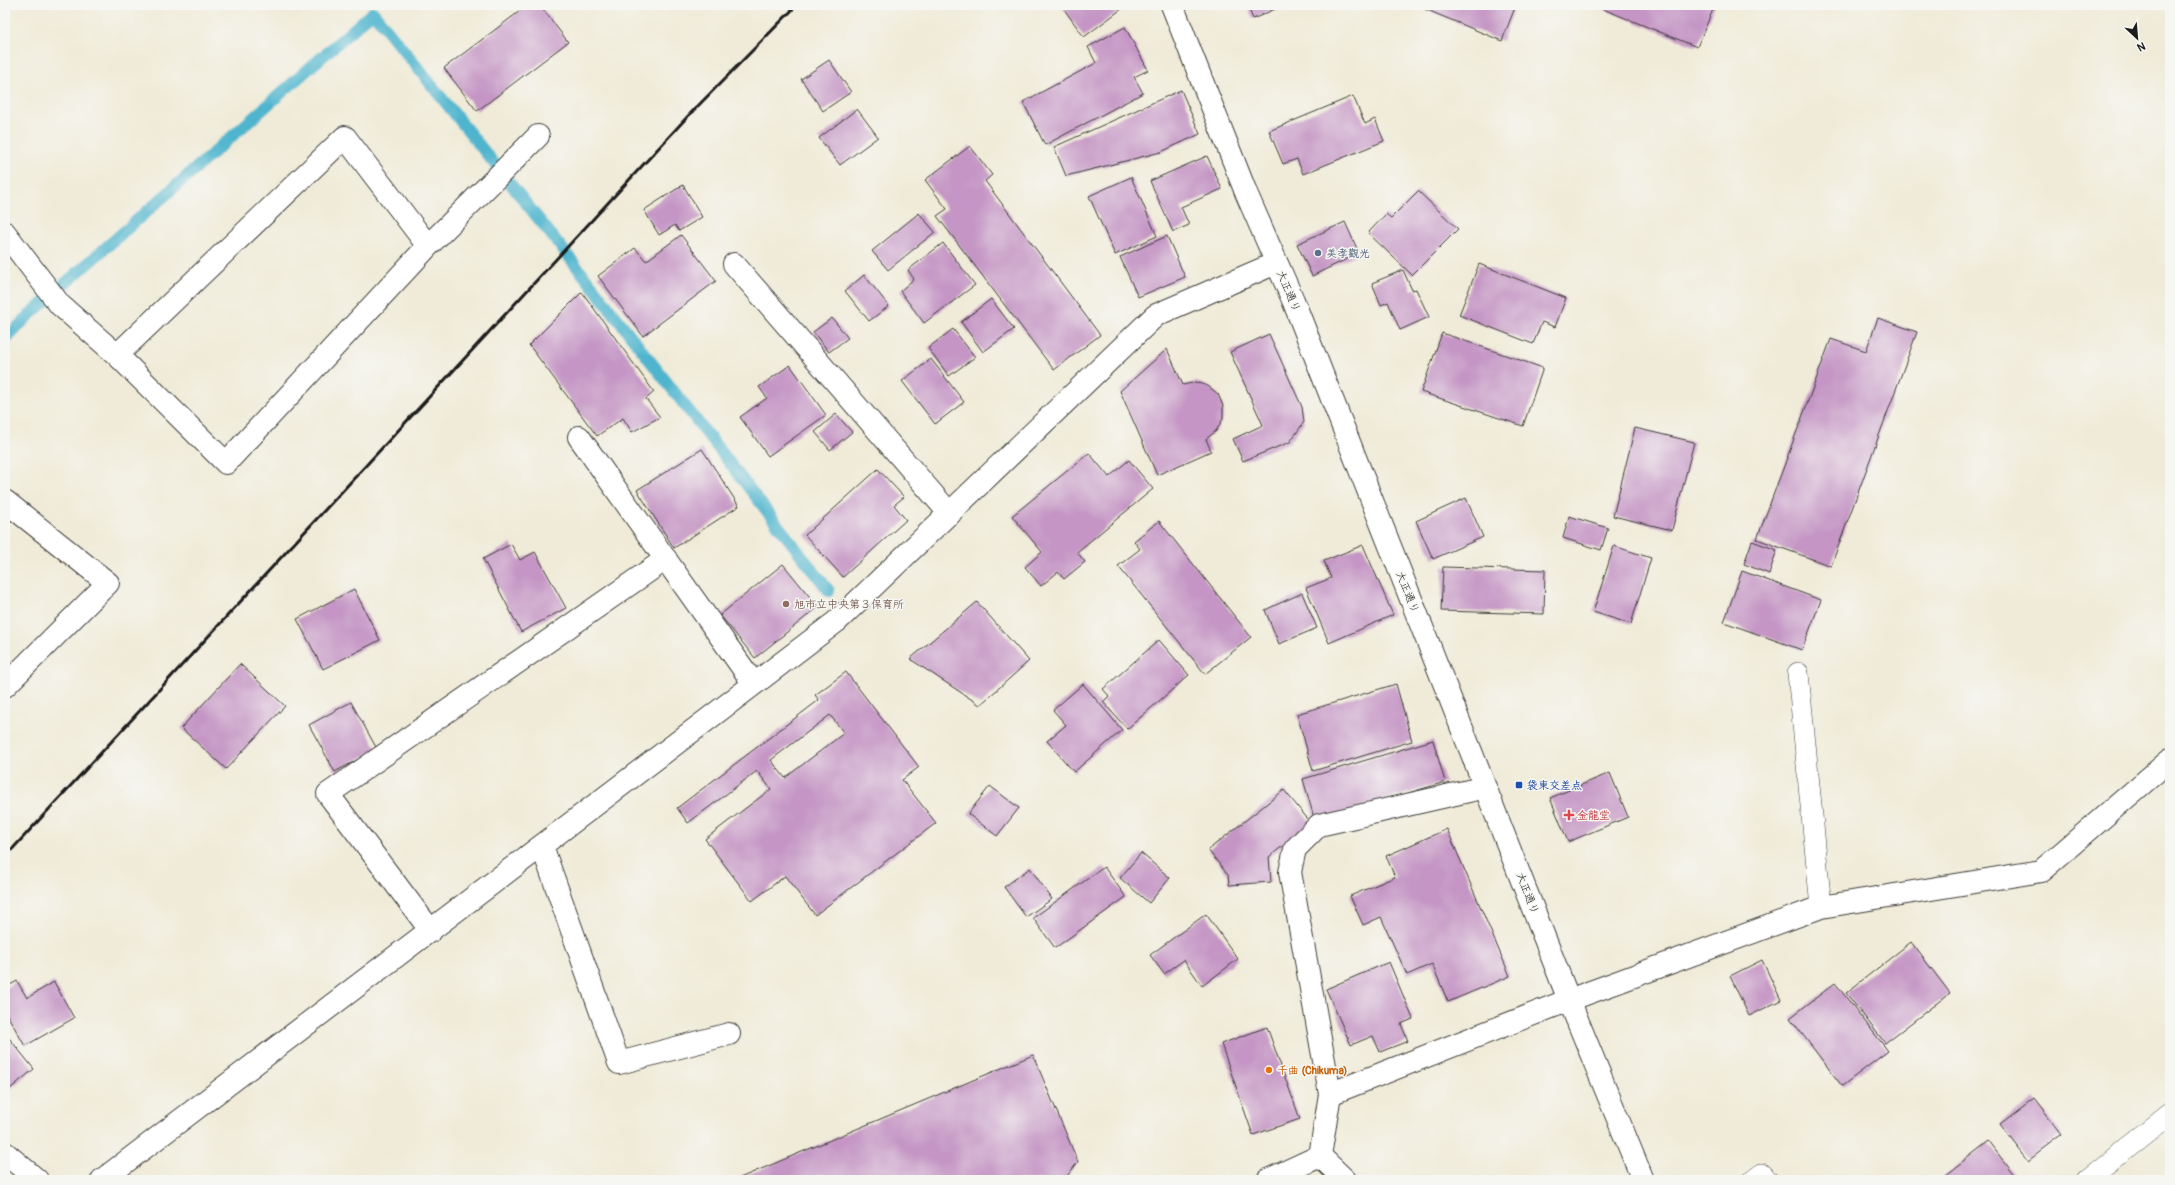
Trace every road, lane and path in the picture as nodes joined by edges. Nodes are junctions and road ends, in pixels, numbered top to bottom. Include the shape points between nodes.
1 (1172, 5) edge
2 (538, 136) dead end
3 (5, 233) edge
4 (428, 246) junction
5 (1276, 263) junction
6 (734, 264) dead end
7 (117, 355) junction
8 (579, 437) dead end
9 (5, 502) edge
10 (950, 514) junction
11 (666, 559) junction
12 (1798, 673) dead end
13 (754, 684) junction
14 (5, 686) edge
15 (2170, 760) edge
16 (1486, 787) junction
17 (542, 846) junction
18 (1821, 907) junction
19 (430, 931) junction
20 (1569, 1000) junction
21 (729, 1034) dead end
22 (1330, 1094) junction
23 (2170, 1114) edge
24 (5, 1153) edge
25 (1320, 1156) junction
26 (38, 1180) edge
27 (102, 1180) edge
28 (1268, 1180) edge
29 (1345, 1180) edge
30 (1643, 1180) edge
31 (1754, 1180) edge
32 (1767, 1180) edge
33 (2087, 1180) edge

1 - 5 street, 大正通り
2 - 4 street
3 - 7 street via 60,305
4 - 7 street via 226,463
4 - 7 street via 345,137
5 - 10 street via 1156,315
5 - 16 street, 大正通り via 1296,307
6 - 10 street
8 - 11 street
9 - 14 street via 108,583
10 - 13 street via 838,621
11 - 13 street
11 - 19 street via 328,794
12 - 18 lane
13 - 17 street
15 - 18 street via 2040,871
16 - 20 street, 大正通り
16 - 22 street via 1319,825 1295,849 1290,872
17 - 19 street
17 - 21 street via 620,1063
18 - 20 street
19 - 27 street
20 - 22 street
20 - 30 street, 大正通り
22 - 25 street
23 - 33 lane
24 - 26 street
25 - 28 street
25 - 29 street
31 - 32 lane via 1762,1174

